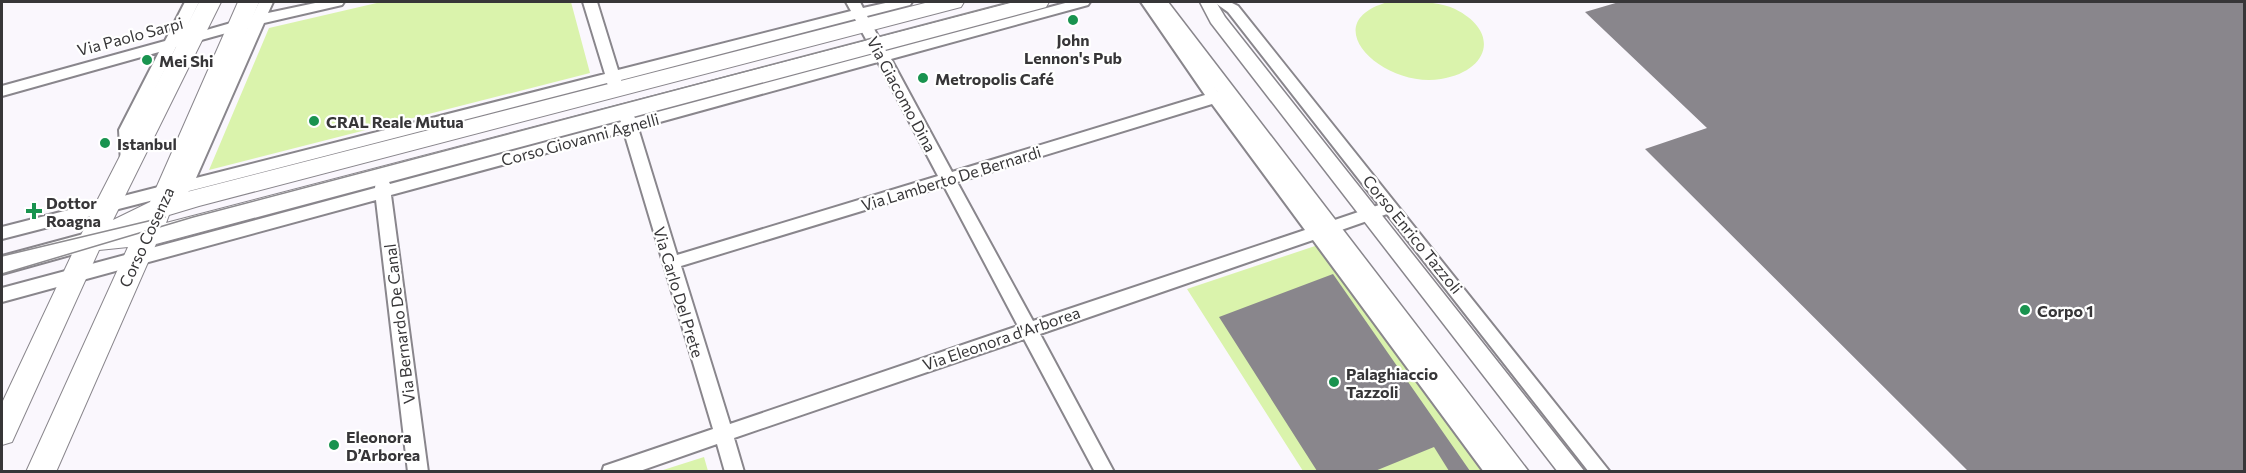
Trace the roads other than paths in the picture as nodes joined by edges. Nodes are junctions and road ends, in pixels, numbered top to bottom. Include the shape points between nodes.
1 (192, 2) edge
2 (210, 2) edge
3 (266, 2) edge
4 (338, 2) edge
5 (590, 2) edge
6 (905, 2) edge
7 (953, 2) edge
8 (1038, 2) edge
9 (1083, 2) edge
10 (1148, 2) edge
11 (1160, 2) edge
12 (1208, 2) edge
13 (1221, 2) edge
14 (248, 16) edge
15 (867, 28) edge
16 (182, 41) junction
17 (615, 83) junction
18 (2, 91) edge
19 (1223, 96) junction
20 (627, 118) junction
21 (948, 179) junction
22 (382, 184) junction
23 (174, 197) junction
24 (107, 206) junction
25 (1381, 210) junction
26 (1324, 230) junction
27 (2, 234) edge
28 (91, 241) junction
29 (142, 248) junction
30 (671, 263) junction
31 (2, 264) edge
32 (75, 275) junction
33 (2, 295) edge
34 (1028, 329) junction
35 (2, 433) edge
36 (723, 433) junction
37 (41, 471) edge
38 (418, 471) edge
39 (611, 471) edge
40 (735, 471) edge
41 (1105, 471) edge
42 (1496, 471) edge
43 (1517, 471) edge
44 (1573, 471) edge
45 (1601, 471) edge

1 - 16 street
2 - 16 main road
3 - 14 street, Corso Cosenza
4 - 14 street, Via Paolo Sarpi
5 - 17 street
6 - 15 street, Corso Giovanni Agnelli
7 - 15 main road, Corso Giovanni Agnelli
8 - 15 main road, Corso Giovanni Agnelli
9 - 15 street, Corso Giovanni Agnelli
10 - 19 street
11 - 19 street
12 - 25 street, Corso Enrico Tazzoli via 1218,21
13 - 25 street, Corso Enrico Tazzoli via 1233,9
14 - 16 street, Via Paolo Sarpi
14 - 23 main road, Corso Cosenza
15 - 17 main road, Corso Giovanni Agnelli
15 - 20 main road, Corso Giovanni Agnelli
15 - 21 street, Via Giacomo Dina
16 - 18 street, Via Paolo Sarpi
16 - 24 main road
17 - 23 main road, Corso Giovanni Agnelli
19 - 21 street, Via Lamberto De Bernardi
19 - 26 street
20 - 22 main road, Corso Giovanni Agnelli
20 - 30 street, Via Carlo Del Prete
21 - 30 street, Via Lamberto De Bernardi
21 - 34 street, Via Giacomo Dina
22 - 29 street, Corso Giovanni Agnelli
22 - 29 main road, Corso Giovanni Agnelli via 190,226
22 - 38 street, Via Bernardo De Canal
23 - 24 street, Corso Giovanni Agnelli
23 - 28 main road, Corso Giovanni Agnelli
23 - 29 main road, Corso Cosenza
24 - 27 street, Corso Giovanni Agnelli
24 - 28 main road
25 - 26 street, Via Eleonora d'Arborea
25 - 44 street, Corso Enrico Tazzoli
25 - 45 street, Corso Enrico Tazzoli
26 - 34 street, Via Eleonora d'Arborea
26 - 42 street
26 - 43 street
28 - 29 main road, Corso Giovanni Agnelli
28 - 31 main road, Corso Giovanni Agnelli
28 - 32 main road
29 - 32 street, Corso Giovanni Agnelli
29 - 37 main road, Corso Cosenza
30 - 36 street, Via Carlo Del Prete
32 - 33 street, Corso Giovanni Agnelli
32 - 35 main road
34 - 36 street, Via Eleonora d'Arborea
34 - 41 street, Via Giacomo Dina
36 - 39 street, Via Eleonora d'Arborea
36 - 40 street, Via Carlo Del Prete

